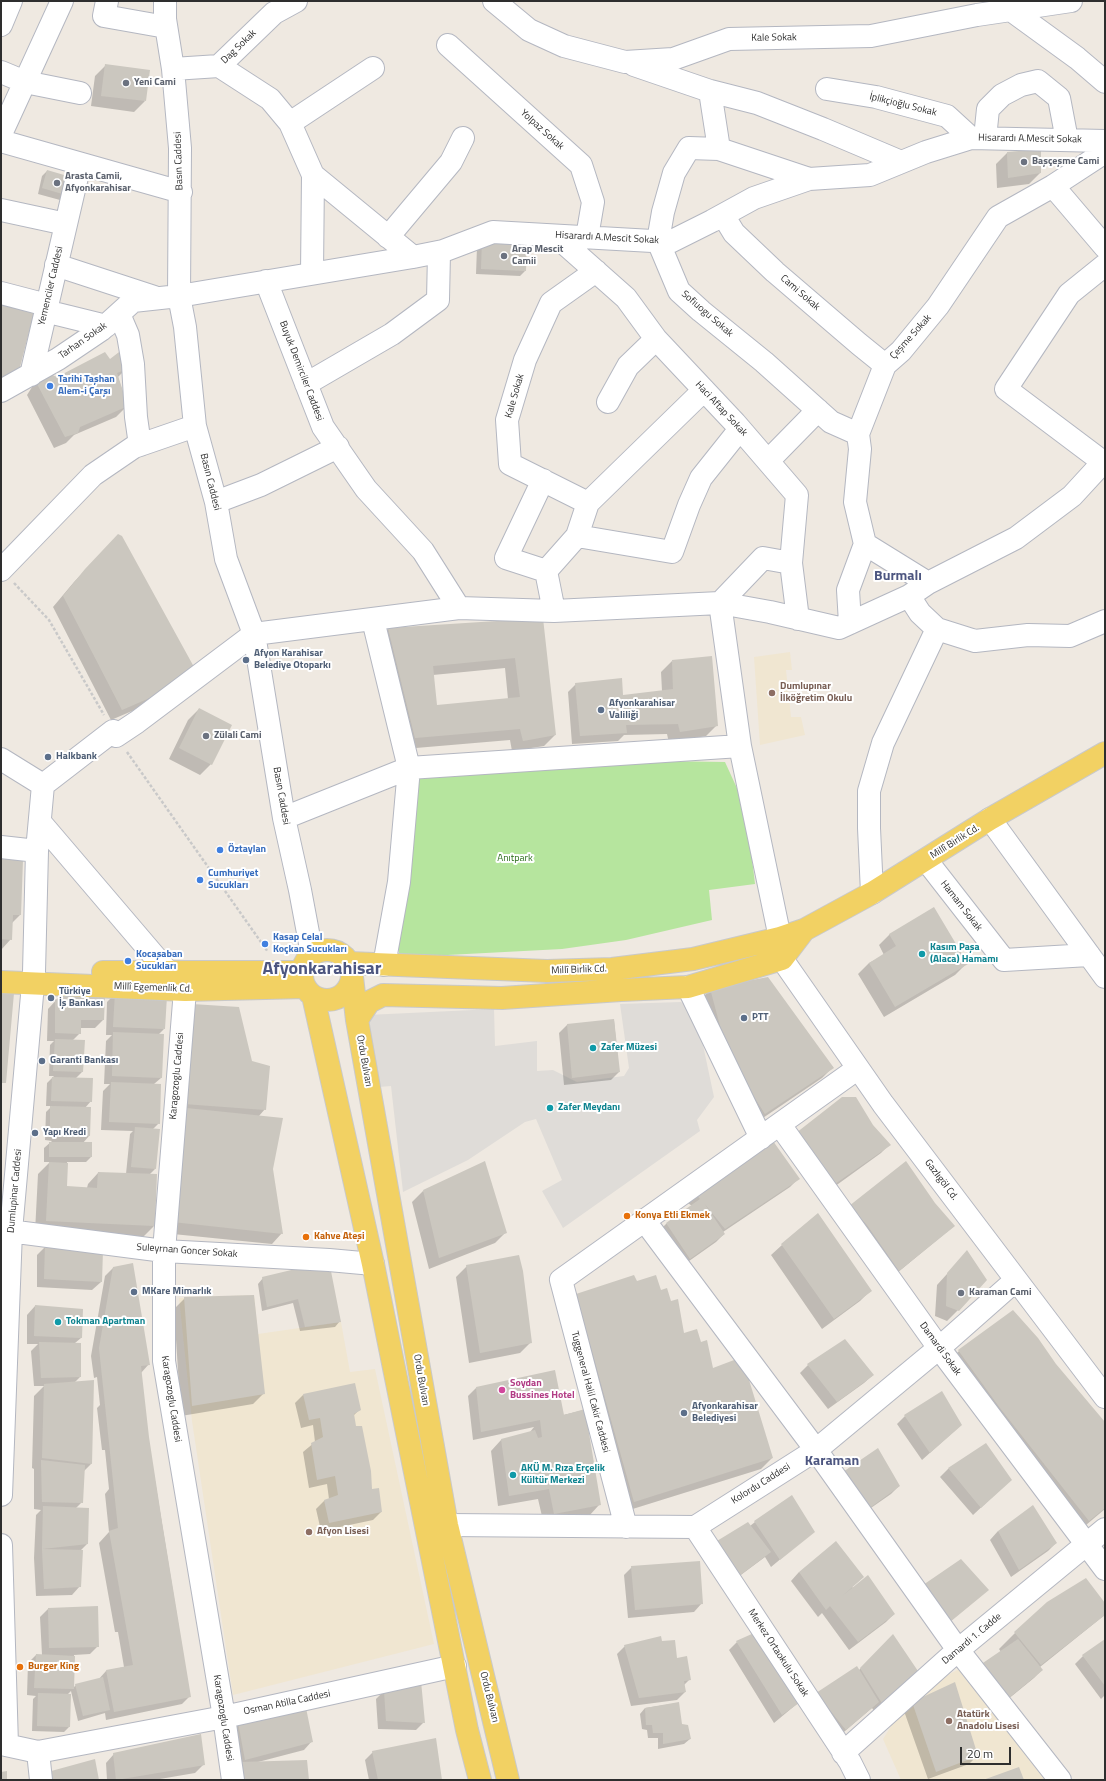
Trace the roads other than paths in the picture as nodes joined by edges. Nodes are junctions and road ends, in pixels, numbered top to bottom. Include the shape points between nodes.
1 (11, 1) edge
2 (62, 1) edge
3 (108, 1) edge
4 (165, 1) edge
5 (296, 1) edge
6 (494, 1) edge
7 (1071, 1) edge
8 (272, 7) edge
9 (1011, 10) junction
10 (1, 25) edge
11 (166, 27) junction
12 (448, 45) dead end
13 (625, 62) junction
14 (219, 66) junction
15 (373, 68) dead end
16 (173, 69) junction
17 (1, 72) edge
18 (25, 82) junction
19 (1105, 82) edge
20 (827, 89) dead end
21 (710, 91) junction
22 (80, 93) dead end
23 (290, 123) junction
24 (1, 134) edge
25 (463, 138) dead end
26 (978, 138) junction
27 (1068, 140) junction
28 (1105, 141) edge
29 (1, 142) edge
30 (719, 149) junction
31 (1105, 152) edge
32 (901, 162) junction
33 (80, 164) junction
34 (313, 175) junction
35 (809, 179) junction
36 (1053, 186) junction
37 (181, 192) junction
38 (1, 210) edge
39 (724, 215) junction
40 (66, 224) junction
41 (556, 236) junction
42 (388, 237) junction
43 (587, 237) junction
44 (658, 241) junction
45 (1105, 247) edge
46 (439, 253) junction
47 (413, 257) junction
48 (56, 265) junction
49 (1105, 265) edge
50 (596, 272) junction
51 (312, 273) junction
52 (266, 281) junction
53 (1, 293) edge
54 (169, 297) junction
55 (46, 308) junction
56 (113, 320) junction
57 (656, 339) junction
58 (885, 365) junction
59 (31, 374) junction
60 (306, 384) junction
61 (704, 390) junction
62 (1, 391) edge
63 (608, 402) dead end
64 (818, 410) junction
65 (195, 426) junction
66 (740, 429) junction
67 (858, 434) junction
68 (140, 445) junction
69 (338, 447) junction
70 (768, 461) junction
71 (1104, 461) edge
72 (543, 480) junction
73 (216, 502) junction
74 (588, 503) junction
75 (577, 536) junction
76 (866, 544) junction
77 (791, 563) junction
78 (1, 570) edge
79 (546, 571) junction
80 (928, 583) junction
81 (910, 596) junction
82 (720, 603) junction
83 (459, 608) junction
84 (554, 611) junction
85 (798, 619) junction
86 (373, 620) junction
87 (1105, 621) edge
88 (850, 623) junction
89 (937, 629) junction
90 (254, 634) junction
91 (740, 746) junction
92 (1105, 753) edge
93 (1, 759) edge
94 (409, 768) junction
95 (43, 785) junction
96 (284, 818) junction
97 (990, 820) junction
98 (40, 822) junction
99 (1, 847) edge
100 (37, 851) junction
101 (926, 860) junction
102 (872, 893) junction
103 (804, 930) junction
104 (780, 938) junction
105 (1089, 955) junction
106 (782, 959) junction
107 (384, 965) junction
108 (1, 970) edge
109 (351, 970) junction
110 (168, 972) junction
111 (303, 976) junction
112 (1105, 977) edge
113 (33, 978) junction
114 (1, 982) edge
115 (688, 987) junction
116 (185, 990) junction
117 (356, 1020) junction
118 (857, 1069) junction
119 (780, 1125) junction
120 (761, 1138) junction
121 (644, 1220) junction
122 (6, 1230) edge
123 (164, 1251) junction
124 (373, 1264) junction
125 (1016, 1280) junction
126 (939, 1348) junction
127 (1104, 1392) edge
128 (816, 1450) junction
129 (1, 1495) edge
130 (446, 1525) junction
131 (695, 1526) junction
132 (626, 1527) junction
133 (1105, 1529) edge
134 (1086, 1543) junction
135 (1, 1545) edge
136 (1105, 1569) edge
137 (958, 1650) junction
138 (454, 1666) junction
139 (224, 1717) junction
140 (4, 1745) edge
141 (38, 1752) junction
142 (843, 1753) junction
143 (41, 1780) edge
144 (233, 1780) edge
145 (480, 1780) edge
146 (508, 1780) edge
147 (859, 1780) edge
148 (1060, 1780) edge

1 - 10 street
2 - 18 street
3 - 11 street via 104,16
4 - 11 street, Basın Caddesi
5 - 8 street, Dag Sokak
6 - 13 street, Kale Sokak via 529,30 564,46
7 - 9 street, Kale Sokak
8 - 14 street, Dag Sokak
9 - 13 street, Kale Sokak via 871,36 729,39 673,59
9 - 19 street via 1077,58
11 - 16 street, Basın Caddesi
12 - 43 street, Yolpaz Sokak via 581,165 593,202
13 - 21 street
14 - 16 street, Dag Sokak
14 - 23 street via 270,99
15 - 23 street
16 - 37 street, Basın Caddesi
17 - 18 street
18 - 22 street
18 - 24 street
20 - 26 street, İplikçioğlu Sokak via 876,97 947,116
21 - 30 street
21 - 32 street via 757,103
23 - 34 street
25 - 42 street via 451,162
26 - 27 street, Hisarardı A.Mescit Sokak
26 - 27 street via 988,109 1002,95 1038,81 1059,98
26 - 32 street, Hisarardı A.Mescit Sokak
27 - 28 street, Hisarardı A.Mescit Sokak
29 - 33 street
30 - 35 street
30 - 44 street via 689,148 674,173
31 - 36 street, Çeşme Sokak
32 - 35 street, Hisarardı A.Mescit Sokak via 870,175
33 - 37 street
33 - 40 street, Yemenciler Caddesi
34 - 42 street
34 - 51 street
35 - 39 street, Hisarardı A.Mescit Sokak via 754,198
36 - 45 street
36 - 58 street, Çeşme Sokak via 998,217 938,306 902,351
37 - 54 street, Basın Caddesi
38 - 40 street
39 - 44 street, Hisarardı A.Mescit Sokak via 670,242
39 - 58 street, Cami Sokak via 734,233 770,267
40 - 48 street, Yemenciler Caddesi
41 - 43 street, Hisarardı A.Mescit Sokak
41 - 46 street, Hisarardı A.Mescit Sokak via 493,232
41 - 50 street, Haci Aftap Sokak
42 - 47 street
43 - 44 street, Hisarardı A.Mescit Sokak
44 - 64 street, Sofiuogu Sokak via 679,291
46 - 47 street, Hisarardı A.Mescit Sokak
46 - 60 street via 438,300 392,334
47 - 51 street, Hisarardı A.Mescit Sokak
48 - 54 street
48 - 55 street, Yemenciler Caddesi
49 - 71 street via 1069,294 1006,389
50 - 57 street, Haci Aftap Sokak via 626,298
50 - 72 street, Kale Sokak via 551,303 525,360 507,420 510,464
51 - 52 street, Tarhan Sokak
52 - 54 street, Tarhan Sokak
52 - 60 street, Buyuk Demirciler Caddesi
53 - 55 street
54 - 56 street, Tarhan Sokak via 133,301
54 - 65 street, Basın Caddesi via 185,327
55 - 56 street
55 - 59 street, Yemenciler Caddesi
56 - 59 street, Tarhan Sokak via 58,359
56 - 68 street via 128,336
57 - 61 street, Haci Aftap Sokak
57 - 63 street via 628,366
58 - 67 street, Çeşme Sokak
59 - 62 street
60 - 69 street, Buyuk Demirciler Caddesi via 323,427
61 - 66 street, Haci Aftap Sokak
61 - 74 street
64 - 67 street, Sofiuogu Sokak via 831,422
64 - 70 street
65 - 68 street
65 - 73 street, Basın Caddesi
66 - 70 street, Haci Aftap Sokak
66 - 75 street via 701,478 672,552
67 - 76 street, Çeşme Sokak via 860,449 855,502
68 - 78 street via 93,475
69 - 73 street via 261,485
69 - 83 street, Buyuk Demirciler Caddesi via 366,489 423,551
70 - 77 street, Haci Aftap Sokak via 797,495
71 - 80 street via 1072,496 1016,538
72 - 74 street, Kale Sokak
72 - 79 street via 506,558
73 - 90 street, Basın Caddesi via 226,559
74 - 75 street
75 - 79 street
76 - 80 street
76 - 88 street via 848,590
77 - 82 street via 763,558
77 - 85 street, Haci Aftap Sokak
79 - 84 street
80 - 81 street
81 - 88 street
81 - 89 street via 920,614
82 - 84 street
82 - 85 street
82 - 91 street
83 - 84 street
83 - 86 street
85 - 88 street via 839,628
86 - 90 street
86 - 94 street
87 - 89 street via 1070,636 1028,635 975,641
89 - 102 street via 883,743 869,791
90 - 95 street via 137,722 114,733
90 - 96 street, Basın Caddesi
91 - 94 street
91 - 104 street
92 - 97 main road, Millî Birlik Cd.
93 - 95 street
94 - 96 street
94 - 107 street via 398,882
95 - 98 street, Dumlupinar Caddesi
96 - 111 street, Basın Caddesi via 300,890
97 - 101 main road, Millî Birlik Cd.
97 - 105 street
98 - 100 street, Dumlupinar Caddesi
98 - 110 street
99 - 100 street
100 - 113 street, Dumlupinar Caddesi
101 - 102 main road, Millî Birlik Cd.
101 - 105 street, Hamam Sokak via 1004,960
102 - 103 main road, Millî Birlik Cd.
103 - 104 main road, Millî Birlik Cd.
103 - 106 main road, Millî Birlik Cd.
104 - 106 main road
104 - 107 main road, Millî Birlik Cd. via 693,959 612,969 546,971
105 - 112 street
106 - 115 main road
106 - 118 street, Gazlıgöl Cd.
107 - 109 main road, Millî Birlik Cd.
108 - 113 main road, Millî Egemenlik Cd.
109 - 111 main road via 344,956 337,951 324,950
109 - 111 main road via 350,986 338,998 330,1000 321,1000
109 - 117 main road, Ordu Bulvarı
110 - 111 main road, Millî Egemenlik Cd.
110 - 113 main road, Millî Egemenlik Cd.
111 - 116 main road, Millî Egemenlik Cd.
111 - 124 main road
113 - 114 main road, Millî Egemenlik Cd.
113 - 116 main road, Millî Egemenlik Cd.
113 - 122 street, Dumlupinar Caddesi
115 - 117 main road via 502,998 382,995 369,1002
115 - 120 street
116 - 123 street, Karagozoglu Caddesi
117 - 130 main road, Ordu Bulvarı
118 - 119 street
118 - 125 street, Gazlıgöl Cd.
119 - 120 street
119 - 126 street, Damardi Sokak
120 - 121 street
121 - 128 street
121 - 132 street, Tuggeneral Halil Cakir Caddesi via 561,1280
122 - 123 street, Suleyrnan Goncer Sokak
122 - 129 street, Dumlupinar Caddesi
123 - 124 street, Suleyrnan Goncer Sokak
123 - 139 street, Karagozoglu Caddesi via 164,1361
124 - 138 main road
125 - 126 street, Kolordu Caddesi
125 - 127 street, Gazlıgöl Cd.
126 - 128 street, Kolordu Caddesi
126 - 134 street, Damardi Sokak
128 - 131 street, Kolordu Caddesi
128 - 137 street
130 - 132 street
130 - 146 main road, Ordu Bulvarı
131 - 132 street
131 - 142 street, Merkez Ortaokulu Sokak
133 - 134 street, Damardi 1. Cadde
134 - 136 street, Damardi Sokak
134 - 137 street, Damardi 1. Cadde
135 - 140 street
137 - 142 street, Damardi 1. Cadde
137 - 148 street
138 - 139 street, Osman Atilla Caddesi
138 - 145 main road
139 - 141 street, Osman Atilla Caddesi
139 - 144 street, Karagozoglu Caddesi
140 - 141 street, Osman Atilla Caddesi
141 - 143 street
142 - 147 street, Merkez Ortaokulu Sokak

